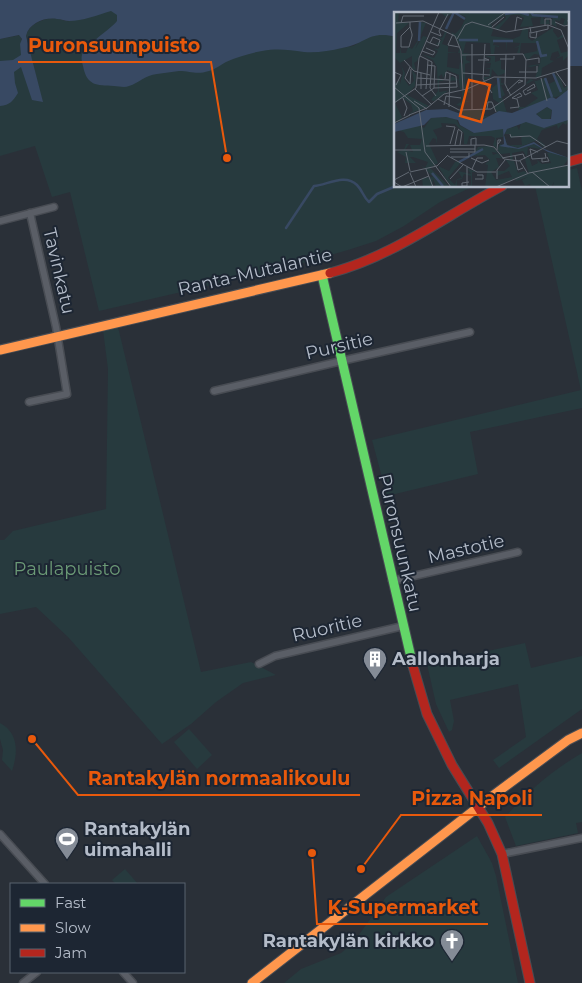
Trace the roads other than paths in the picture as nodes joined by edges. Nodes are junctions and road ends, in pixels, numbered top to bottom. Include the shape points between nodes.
1 (498, 188) edge
2 (54, 207) dead end
3 (30, 213) junction
4 (0, 221) edge
5 (322, 275) junction
6 (470, 332) dead end
7 (57, 336) junction
8 (0, 350) edge
9 (342, 361) junction
10 (214, 391) dead end
11 (29, 402) dead end
12 (518, 552) dead end
13 (392, 581) junction
14 (403, 626) junction
15 (259, 664) dead end
16 (582, 733) edge
17 (478, 808) junction
18 (0, 834) edge
19 (582, 838) edge
20 (502, 854) junction
21 (44, 883) edge
22 (35, 973) edge
23 (124, 973) edge
24 (23, 983) edge
25 (133, 983) edge
26 (252, 983) edge
27 (530, 983) edge

1 - 5 street, Ranta-Mutalantie via 384,253
2 - 3 street
3 - 4 street
3 - 7 street, Tavinkatu
5 - 7 street, Ranta-Mutalantie
5 - 9 street, Puronsuunkatu
6 - 9 street, Pursitie
7 - 8 street, Ranta-Mutalantie
7 - 11 street, Tavinkatu via 67,394
9 - 10 street, Pursitie
9 - 13 street, Puronsuunkatu
12 - 13 street, Mastotie
13 - 14 street, Puronsuunkatu
14 - 15 street, Ruoritie via 275,656
14 - 17 street, Puronsuunkatu via 427,714
16 - 17 street via 568,740
17 - 20 street, Puronsuunkatu
17 - 26 street
18 - 21 street
19 - 20 street
20 - 27 street, Puronsuunkatu
22 - 24 street
23 - 25 street

